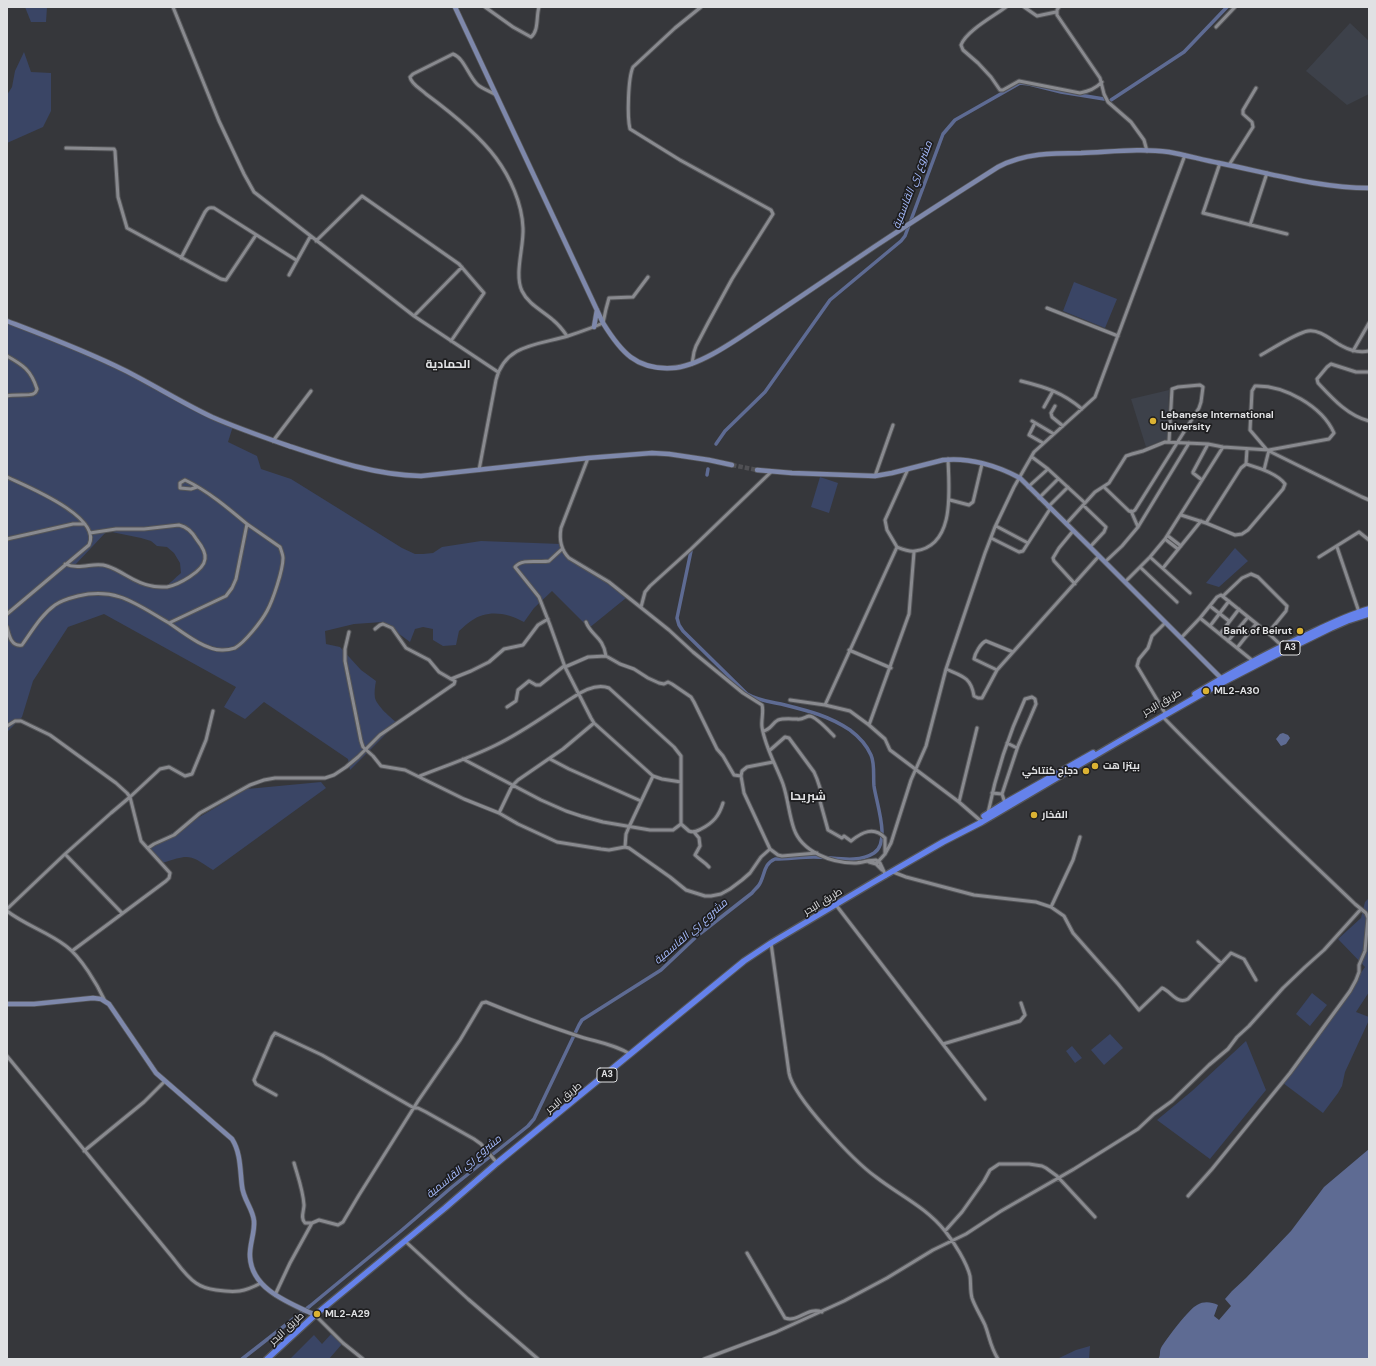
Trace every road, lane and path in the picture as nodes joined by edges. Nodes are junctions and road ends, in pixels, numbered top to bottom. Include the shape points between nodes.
1 (173, 7) edge
2 (455, 7) edge
3 (485, 7) edge
4 (539, 7) edge
5 (701, 7) edge
6 (1006, 7) edge
7 (1024, 7) edge
8 (1059, 7) edge
9 (1235, 7) edge
10 (1056, 12) junction
11 (1216, 27) dead end
12 (1102, 82) junction
13 (1256, 88) dead end
14 (496, 95) junction
15 (66, 148) dead end
16 (1147, 151) junction
17 (1185, 155) junction
18 (1220, 163) junction
19 (1229, 165) junction
20 (1267, 173) junction
21 (1369, 188) edge
22 (1250, 225) junction
23 (1287, 234) dead end
24 (256, 235) junction
25 (310, 237) junction
26 (316, 241) junction
27 (181, 258) junction
28 (296, 260) junction
29 (462, 267) junction
30 (288, 275) dead end
31 (648, 277) dead end
32 (1047, 308) dead end
33 (597, 309) junction
34 (414, 316) junction
35 (7, 321) edge
36 (603, 323) junction
37 (1369, 324) edge
38 (594, 327) junction
39 (567, 336) junction
40 (1118, 336) junction
41 (451, 341) junction
42 (1353, 351) junction
43 (1369, 352) edge
44 (1261, 355) dead end
45 (7, 356) edge
46 (692, 364) junction
47 (498, 372) junction
48 (1369, 372) edge
49 (1021, 381) dead end
50 (1053, 390) junction
51 (311, 391) dead end
52 (7, 396) edge
53 (1055, 406) dead end
54 (1044, 407) dead end
55 (1082, 409) junction
56 (1032, 421) dead end
57 (1369, 421) edge
58 (893, 424) dead end
59 (1034, 426) dead end
60 (1063, 426) junction
61 (1054, 434) junction
62 (273, 440) junction
63 (1170, 441) junction
64 (1043, 443) junction
65 (1176, 443) junction
66 (1189, 443) junction
67 (1208, 444) junction
68 (1223, 447) junction
69 (1247, 449) junction
70 (1268, 450) junction
71 (1032, 457) junction
72 (588, 458) junction
73 (948, 459) junction
74 (982, 464) junction
75 (1246, 464) junction
76 (732, 465) tunnel mouth
77 (1048, 468) junction
78 (908, 469) junction
79 (479, 470) junction
80 (757, 470) tunnel mouth
81 (1264, 470) junction
82 (771, 472) junction
83 (875, 476) junction
84 (7, 477) edge
85 (1020, 478) junction
86 (1058, 478) junction
87 (1202, 480) junction
88 (197, 487) junction
89 (1028, 487) junction
90 (1068, 487) junction
91 (1104, 487) junction
92 (1039, 498) junction
93 (950, 500) junction
94 (1369, 500) edge
95 (1084, 504) junction
96 (1049, 508) junction
97 (1131, 512) junction
98 (77, 515) junction
99 (1181, 515) junction
100 (1201, 521) junction
101 (1206, 523) junction
102 (73, 524) junction
103 (84, 524) junction
104 (247, 524) junction
105 (1066, 524) junction
106 (996, 526) junction
107 (1138, 527) junction
108 (1073, 531) junction
109 (90, 533) junction
110 (1166, 537) junction
111 (991, 538) junction
112 (7, 539) edge
113 (1369, 540) edge
114 (1028, 543) junction
115 (896, 547) junction
116 (1090, 547) junction
117 (1337, 547) junction
118 (1179, 548) junction
119 (562, 549) junction
120 (914, 552) junction
121 (1099, 556) junction
122 (1150, 557) junction
123 (1319, 557) dead end
124 (1105, 562) junction
125 (65, 564) junction
126 (1140, 567) junction
127 (1163, 568) junction
128 (1125, 582) junction
129 (1075, 584) junction
130 (1190, 592) dead end
131 (1223, 596) junction
132 (1229, 601) junction
133 (1178, 602) dead end
134 (1210, 606) junction
135 (641, 607) junction
136 (1238, 609) junction
137 (1369, 609) edge
138 (1359, 612) junction
139 (1220, 613) junction
140 (7, 614) edge
141 (1369, 614) edge
142 (1248, 617) junction
143 (1200, 618) junction
144 (548, 619) junction
145 (1229, 621) junction
146 (586, 622) dead end
147 (169, 623) junction
148 (1165, 623) junction
149 (1256, 624) junction
150 (1210, 626) junction
151 (7, 627) edge
152 (375, 628) dead end
153 (349, 632) dead end
154 (1268, 633) junction
155 (1220, 634) junction
156 (1180, 638) junction
157 (1228, 641) junction
158 (1282, 646) junction
159 (1237, 648) junction
160 (849, 650) junction
161 (1013, 652) junction
162 (606, 656) junction
163 (1253, 661) junction
164 (565, 667) junction
165 (891, 668) junction
166 (946, 669) junction
167 (997, 670) junction
168 (451, 679) junction
169 (1222, 681) junction
170 (578, 694) junction
171 (790, 700) dead end
172 (825, 705) junction
173 (507, 707) dead end
174 (213, 711) dead end
175 (1164, 715) junction
176 (594, 723) junction
177 (870, 725) junction
178 (7, 726) edge
179 (976, 728) dead end
180 (763, 731) junction
181 (834, 736) dead end
182 (1007, 743) junction
183 (1017, 748) junction
184 (365, 749) junction
185 (769, 750) junction
186 (463, 759) junction
187 (550, 759) junction
188 (773, 762) junction
189 (916, 769) junction
190 (420, 776) junction
191 (653, 776) junction
192 (741, 776) junction
193 (681, 782) junction
194 (512, 786) junction
195 (992, 793) junction
196 (1002, 794) junction
197 (130, 797) junction
198 (641, 801) junction
199 (959, 802) junction
200 (723, 803) dead end
201 (1002, 806) junction
202 (498, 813) junction
203 (987, 814) junction
204 (981, 821) junction
205 (681, 824) junction
206 (629, 827) junction
207 (694, 832) junction
208 (1080, 837) dead end
209 (625, 847) junction
210 (148, 848) junction
211 (770, 849) junction
212 (817, 853) junction
213 (65, 854) junction
214 (885, 854) junction
215 (877, 862) junction
216 (709, 867) dead end
217 (893, 872) junction
218 (886, 876) junction
219 (836, 905) junction
220 (1051, 907) junction
221 (1361, 909) junction
222 (7, 910) edge
223 (1368, 911) edge
224 (122, 913) junction
225 (1198, 942) dead end
226 (771, 943) junction
227 (72, 951) junction
228 (1221, 963) junction
229 (1256, 980) dead end
230 (105, 1001) junction
231 (1021, 1003) dead end
232 (7, 1004) edge
233 (943, 1044) junction
234 (631, 1055) junction
235 (7, 1056) edge
236 (165, 1081) junction
237 (276, 1095) dead end
238 (985, 1099) dead end
239 (414, 1108) junction
240 (84, 1151) junction
241 (294, 1163) dead end
242 (497, 1164) junction
243 (1058, 1178) junction
244 (1188, 1196) dead end
245 (1095, 1217) dead end
246 (312, 1223) junction
247 (945, 1231) junction
248 (952, 1240) junction
249 (405, 1241) junction
250 (747, 1253) dead end
251 (261, 1283) junction
252 (275, 1295) junction
253 (822, 1312) junction
254 (315, 1315) junction
255 (267, 1359) edge
256 (363, 1359) edge
257 (538, 1359) edge
258 (704, 1359) edge
259 (998, 1359) edge

1 - 25 street via 219,121 250,186
2 - 14 main road
3 - 4 street via 531,37 536,30
5 - 46 street via 633,67 629,90 630,129 774,214 732,279 696,346
6 - 12 street via 971,32 961,45 1000,90 1019,81 1080,93
7 - 10 street via 1037,16
8 - 10 street
9 - 11 street
10 - 12 street
12 - 16 street via 1108,102 1131,122 1144,140
13 - 19 street via 1242,114 1253,126
14 - 33 main road
14 - 39 street via 479,86 461,60 453,54 410,77 410,80 496,157 514,190 522,216 521,287 528,300 554,321
15 - 27 street via 114,149 118,197 127,228
16 - 17 main road
16 - 46 main road via 1040,155 1015,159 908,224 742,336
17 - 18 main road
17 - 40 street
18 - 19 main road
18 - 22 street via 1203,214
19 - 20 main road
20 - 21 main road via 1324,184
20 - 22 street
22 - 23 street
24 - 27 street via 225,280
24 - 27 street via 214,208 210,208 205,212
24 - 28 street
25 - 26 street
25 - 28 street
26 - 29 street via 362,196
26 - 34 street
28 - 30 street
29 - 34 street
29 - 41 street via 484,293
31 - 36 street via 634,296 609,298
32 - 40 street
33 - 36 main road
33 - 38 main road
34 - 41 street
35 - 62 main road via 102,360 212,416
36 - 38 street
36 - 46 main road via 626,355 634,360 664,368 681,368
37 - 42 street
38 - 39 street
39 - 47 street via 521,349 508,357
40 - 55 street via 1095,397
41 - 47 street
42 - 43 street
42 - 44 street via 1322,334 1308,331
45 - 52 street via 22,364 29,372 36,389 32,395
47 - 79 street
48 - 57 street via 1356,372 1331,364 1317,379 1337,403
49 - 50 street
50 - 54 street
50 - 55 street via 1072,400
51 - 62 street
53 - 60 street via 1051,413 1052,417
55 - 60 street
56 - 61 street
58 - 83 street
59 - 64 street via 1028,435
60 - 61 street
61 - 64 street
62 - 79 main road via 351,466 402,475 420,476
63 - 65 street
63 - 65 street via 1172,389 1200,385 1203,387 1201,405
63 - 91 street via 1126,456
64 - 71 street
65 - 66 street
65 - 97 street via 1135,510
66 - 67 street
66 - 107 street
67 - 68 street
67 - 87 street via 1193,472
68 - 69 street
68 - 87 street
69 - 70 street
69 - 75 street
70 - 70 street via 1329,439 1334,433 1318,412 1302,399 1275,388 1255,386 1252,391 1250,430
70 - 81 street
70 - 94 street
71 - 77 street
71 - 85 street
72 - 76 main road via 652,453
72 - 79 main road
72 - 119 street via 561,528
73 - 74 main road
73 - 78 main road
73 - 93 street
74 - 85 main road
74 - 93 street via 971,504
75 - 81 street
75 - 101 street
77 - 86 street
77 - 89 street
78 - 83 main road
78 - 115 street via 885,520
80 - 82 main road
81 - 101 street via 1284,482 1284,486 1248,530 1235,535
82 - 83 main road
82 - 135 street via 650,586 645,592
84 - 98 street
85 - 89 main road
85 - 106 street
86 - 90 street
86 - 92 street
87 - 99 street
88 - 88 street via 185,480 180,483 180,488 191,490
88 - 104 street
89 - 92 main road
90 - 95 street
90 - 96 street
91 - 95 street via 1095,492
91 - 97 street
92 - 96 main road
93 - 120 street via 946,521 936,541 929,547
95 - 105 street
95 - 116 street via 1106,527
96 - 105 main road
96 - 114 street
97 - 107 street
98 - 102 street
98 - 103 street
99 - 100 street
99 - 110 street
100 - 101 street
100 - 118 street
102 - 103 street
102 - 112 street
103 - 109 street
104 - 147 street via 236,579 226,596
104 - 147 street via 280,546 284,558 267,611 247,637 234,648 212,649
105 - 108 main road
106 - 111 street
106 - 114 street
107 - 124 street
108 - 116 main road
108 - 129 street via 1053,558
109 - 125 street via 89,545
109 - 125 street via 116,529 185,526 199,542 205,559 202,567 186,580 167,586 151,586 107,566 82,568
110 - 118 street
110 - 122 street
111 - 114 street via 1019,552 1023,551
111 - 166 street
113 - 117 street via 1359,532
115 - 120 street
115 - 160 street
116 - 121 main road
117 - 123 street
117 - 138 street
118 - 127 street
119 - 135 street via 570,558 609,582
119 - 144 street via 549,561 524,562 515,567 539,597
120 - 165 street via 909,614
121 - 124 main road
121 - 129 street
122 - 126 street
122 - 127 street
124 - 128 main road
125 - 140 street
126 - 128 street
126 - 133 street
127 - 130 street
128 - 148 main road
129 - 161 street
131 - 132 street
131 - 134 street via 1219,595
131 - 154 street via 1242,578 1251,574 1258,577 1287,606 1286,611
132 - 136 street
132 - 139 street
134 - 139 street
134 - 143 street
135 - 180 street via 762,706
136 - 142 street
136 - 145 street
137 - 138 highway, طريق البحر / A3
138 - 158 highway, طريق البحر / A3
139 - 145 street
139 - 150 street
141 - 169 highway, طريق البحر / A3 via 1331,628
142 - 149 street
142 - 157 street
143 - 150 street
143 - 156 street
144 - 164 street
144 - 168 street via 538,625 523,645 504,649 489,662
145 - 155 street
146 - 162 street via 603,644
147 - 151 street via 128,600 100,593 68,599 55,605 34,627 22,645 12,642
148 - 156 main road
148 - 175 street via 1152,636 1137,666
149 - 154 street
149 - 159 street
150 - 155 street
152 - 168 street via 383,624 392,628 406,648 429,660 439,672
153 - 184 street via 345,661 361,741
154 - 158 street
155 - 157 street
156 - 169 main road
157 - 159 street
158 - 163 highway, طريق البحر / A3
159 - 163 street
160 - 165 street
160 - 172 street
161 - 167 street
161 - 167 street via 986,641 982,643 974,659
162 - 164 street via 588,657
162 - 192 street via 659,683 668,682 691,697 732,773
163 - 169 highway, طريق البحر / A3
164 - 170 street
164 - 173 street via 540,685 531,681 524,685 518,690 516,701
165 - 177 street
166 - 167 street via 967,679 974,696 980,699
166 - 189 street via 926,746
168 - 184 street via 454,684 380,735
169 - 175 highway, طريق البحر / A3
170 - 176 street
170 - 186 street via 516,734
170 - 193 street via 600,686 609,688 679,753
171 - 172 street
172 - 177 street via 850,711
174 - 197 street via 206,740 192,774 185,776 169,767 160,769
175 - 201 highway, طريق البحر / A3
175 - 221 street via 1214,769
176 - 187 street
176 - 191 street
177 - 189 street via 885,739 890,750
178 - 197 street via 15,721 21,721 50,735 116,783
179 - 199 street
180 - 181 street via 778,720 810,716
180 - 185 street
182 - 183 street
182 - 183 street via 1025,699 1032,697 1036,704
182 - 195 street
183 - 196 street
184 - 190 street via 381,766 398,768
184 - 210 street via 346,767 325,778 276,778 250,785 200,813 174,835
185 - 188 street
185 - 214 street via 785,737 789,738 814,772 830,831 851,841 865,831 873,831 882,835
186 - 190 street
186 - 194 street
187 - 194 street
187 - 198 street
188 - 192 street via 747,766
188 - 212 street via 783,786 797,835 805,845
189 - 199 street
189 - 214 street via 893,839
190 - 202 street
191 - 193 street
191 - 198 street
192 - 211 street via 744,793
193 - 205 street
194 - 202 street
194 - 206 street via 566,811
195 - 196 street
195 - 203 street
196 - 201 street
197 - 210 street via 141,841
197 - 213 street
198 - 206 street
199 - 204 street
200 - 207 street via 715,820
201 - 203 highway, طريق البحر / A3
201 - 204 highway, طريق البحر / A3
202 - 209 street via 557,842 601,849
203 - 204 highway, طريق البحر / A3
204 - 217 highway, طريق البحر / A3
205 - 206 street via 673,830
205 - 207 street
206 - 209 street
207 - 216 street via 699,838 700,846 695,855
208 - 220 street via 1073,860
209 - 211 street via 635,851 686,890 705,896 730,890 750,873
210 - 224 street via 169,870 170,875 166,881
211 - 212 street via 782,856
212 - 215 street via 828,859 846,862
213 - 222 street
213 - 224 street
214 - 215 street
215 - 218 street
217 - 218 highway, طريق البحر / A3
217 - 220 street via 974,895 1036,902
218 - 219 highway, طريق البحر / A3
219 - 226 highway, طريق البحر / A3
219 - 233 street
220 - 228 street via 1064,916 1074,933 1139,1010 1162,988 1174,997 1186,1000
221 - 223 street
221 - 243 street via 1324,950 1241,1032 1228,1049 1172,1101 1138,1129
222 - 227 street
223 - 244 street via 1365,951 1350,991 1290,1073
224 - 227 street
225 - 228 street
226 - 234 highway, طريق البحر / A3 via 730,973
226 - 247 street via 792,1083 812,1111 863,1167 918,1205
227 - 230 street via 98,986
228 - 229 street via 1231,954 1237,955 1244,959
230 - 232 main road via 92,998
230 - 236 main road via 156,1073
231 - 233 street via 1024,1015 1020,1020
233 - 238 street
234 - 239 street via 612,1045 484,1002
234 - 242 highway, طريق البحر / A3
235 - 240 street
236 - 240 street via 144,1102
236 - 251 main road via 235,1144 243,1194 254,1219 250,1262
237 - 239 street via 256,1084 254,1080 275,1033 322,1055
239 - 242 street via 474,1139
239 - 246 street via 343,1222 338,1225 319,1220
240 - 251 street via 195,1283 203,1288 233,1293
241 - 246 street via 304,1205 302,1220 304,1224
242 - 249 highway, طريق البحر / A3
243 - 245 street
243 - 247 street via 1042,1166 1021,1163 995,1165 962,1212
243 - 248 street
246 - 252 street
247 - 248 street
248 - 253 street
248 - 259 street via 969,1273 971,1296 985,1325 991,1348
249 - 254 highway, طريق البحر / A3
249 - 257 street
250 - 253 street via 785,1318 792,1319 816,1309
251 - 252 main road
252 - 254 main road
253 - 258 street
254 - 255 highway, طريق البحر / A3
254 - 256 street

